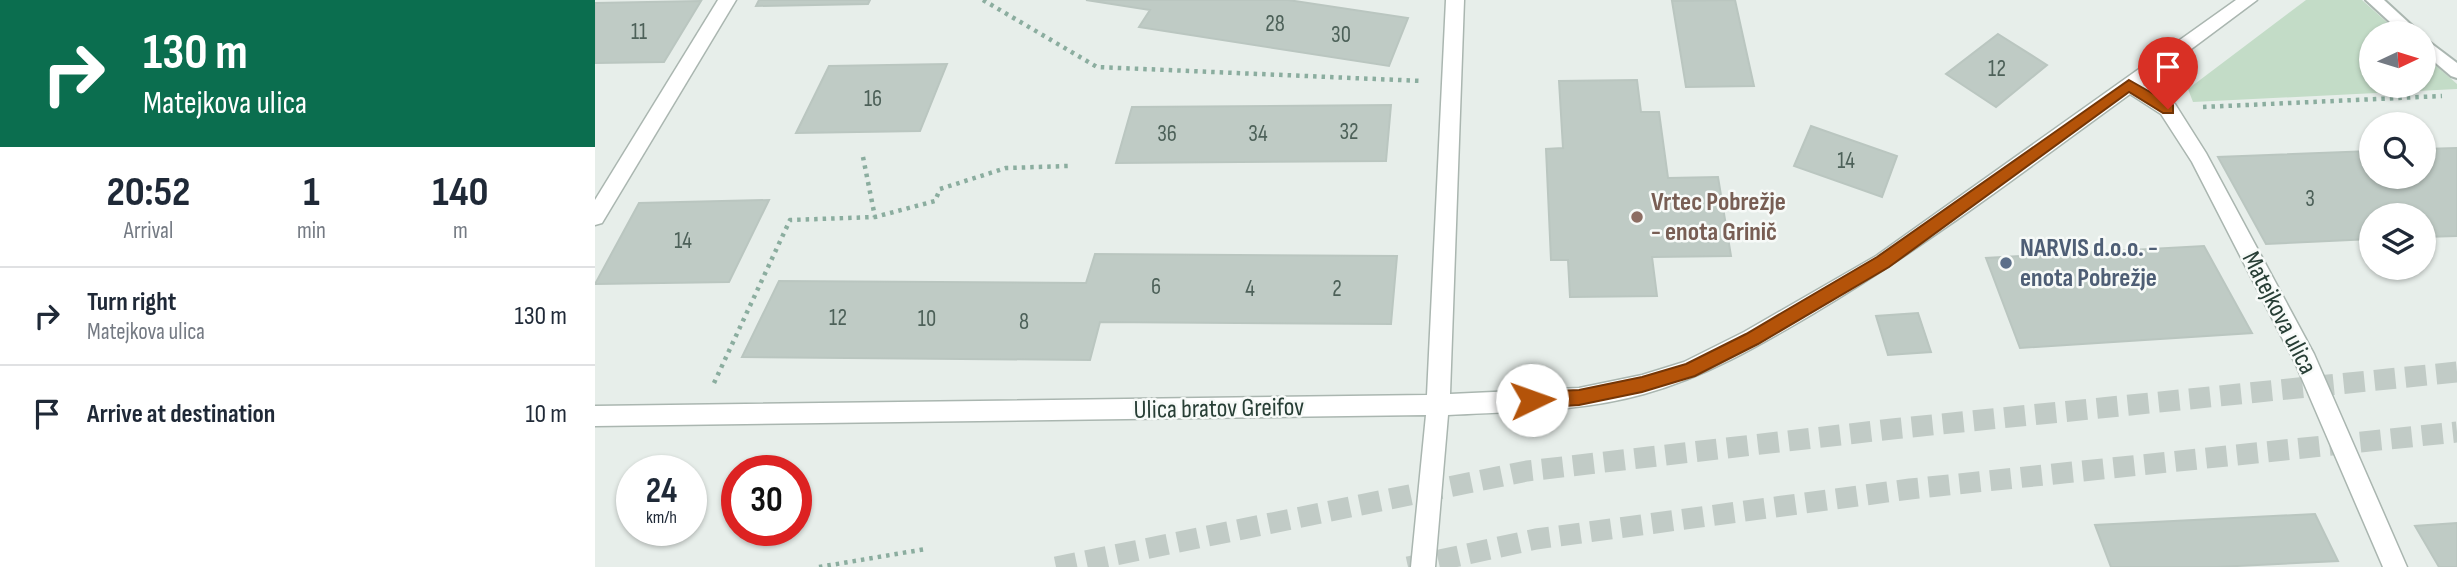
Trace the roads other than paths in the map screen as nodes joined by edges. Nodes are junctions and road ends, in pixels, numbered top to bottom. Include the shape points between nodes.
1 (727, 0) edge
2 (1455, 0) edge
3 (2248, 0) edge
4 (2374, 0) edge
5 (2398, 21) edge
6 (2436, 54) edge
7 (2457, 72) edge
8 (2129, 85) junction
9 (595, 217) edge
10 (1439, 405) junction
11 (595, 416) edge
12 (1423, 567) edge
13 (2395, 567) edge

1 - 9 street
2 - 10 street
3 - 8 street, Ulica bratov Greifov
4 - 5 lane
6 - 7 lane
8 - 10 street, Ulica bratov Greifov via 1883,262 1752,339 1689,370 1579,398
8 - 13 street, Matejkova ulica via 2168,109 2199,158 2306,361
10 - 11 street, Ulica bratov Greifov
10 - 12 street

